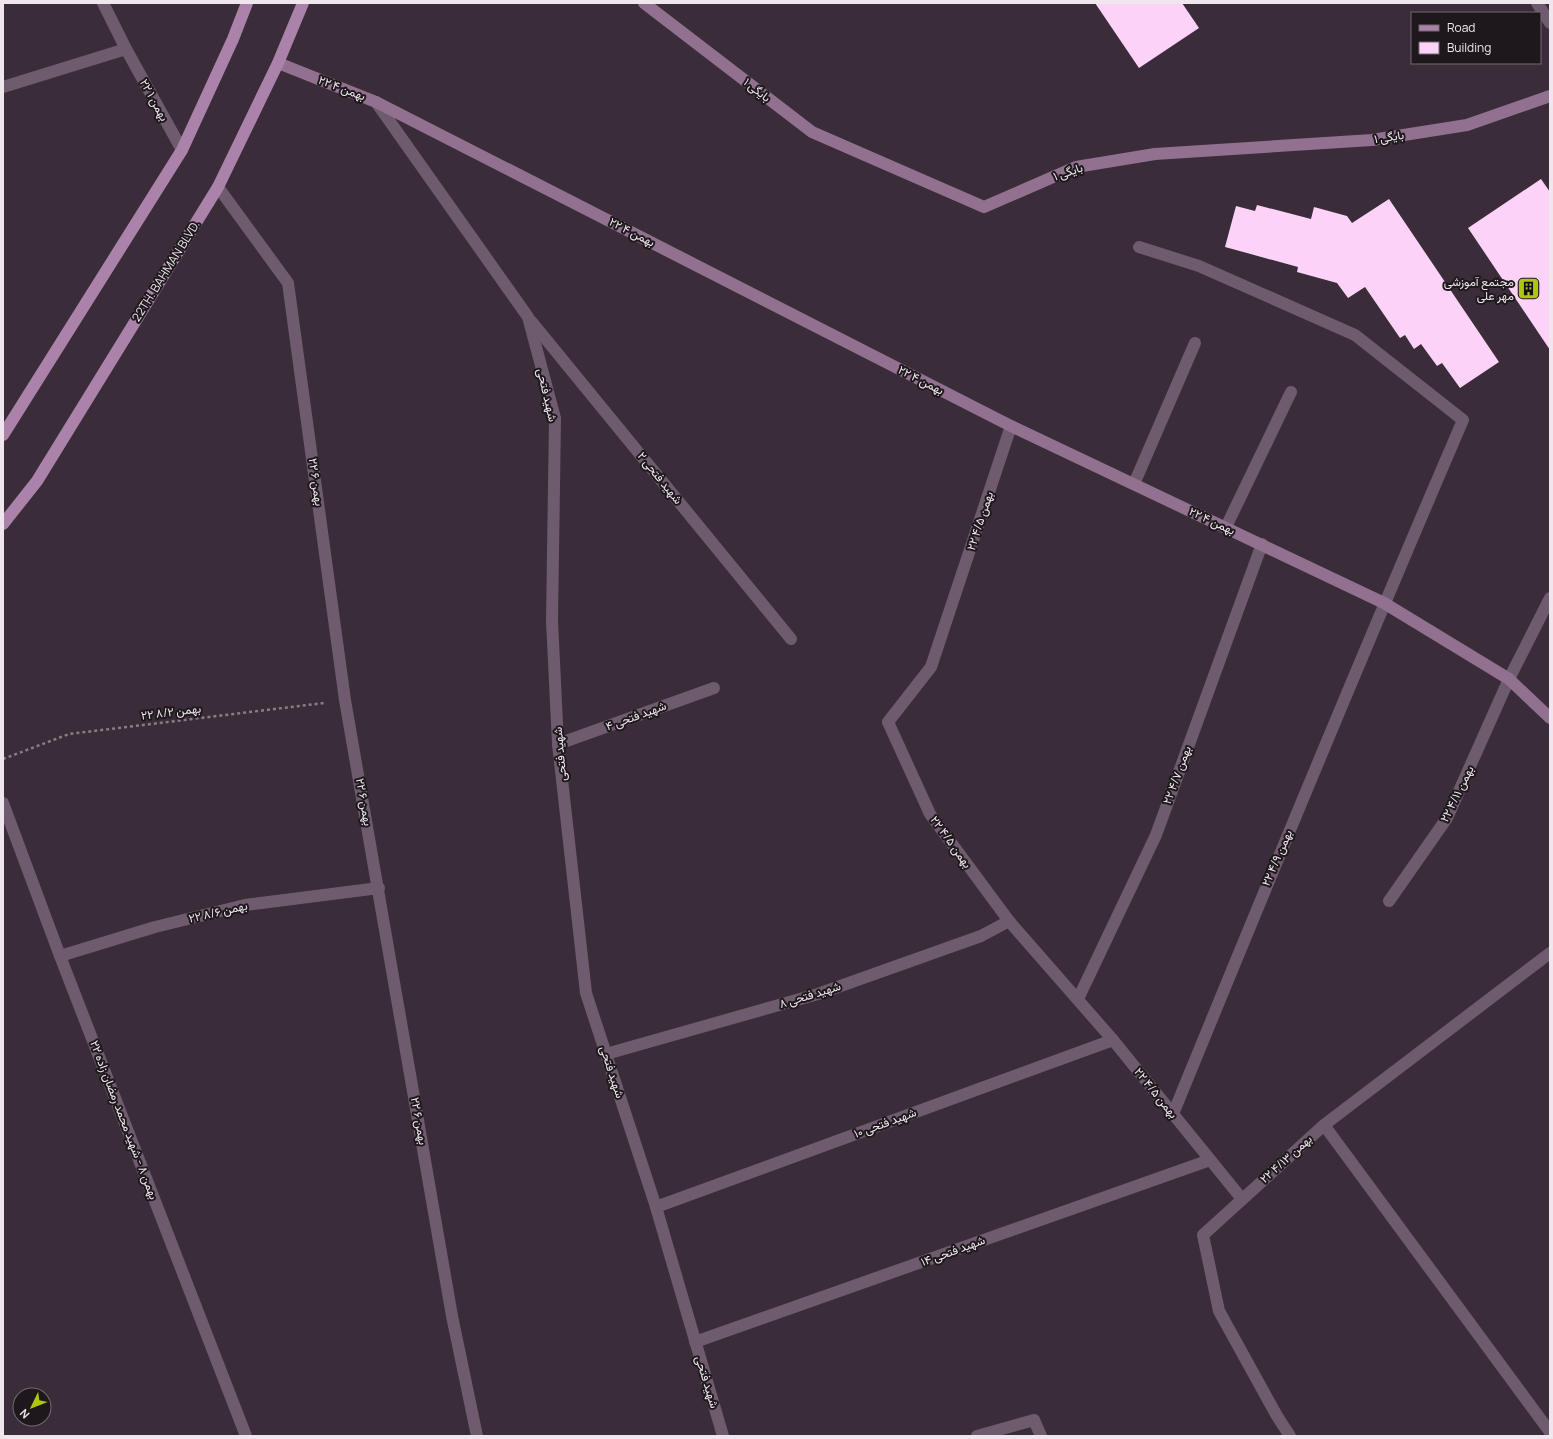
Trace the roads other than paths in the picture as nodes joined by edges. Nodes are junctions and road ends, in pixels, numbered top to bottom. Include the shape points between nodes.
1 (103, 3) edge
2 (247, 3) edge
3 (303, 3) edge
4 (644, 3) edge
5 (1537, 3) edge
6 (1550, 23) edge
7 (126, 49) junction
8 (278, 63) junction
9 (3, 87) edge
10 (1550, 96) edge
11 (376, 102) junction
12 (182, 150) junction
13 (218, 186) junction
14 (1139, 247) dead end
15 (528, 317) junction
16 (1196, 343) dead end
17 (1291, 392) dead end
18 (1011, 426) junction
19 (3, 435) edge
20 (1134, 484) junction
21 (3, 524) edge
22 (1226, 527) junction
23 (1262, 544) junction
24 (1550, 598) edge
25 (1384, 603) junction
26 (791, 639) dead end
27 (1509, 680) junction
28 (714, 688) dead end
29 (1550, 718) edge
30 (558, 744) junction
31 (3, 803) edge
32 (379, 888) junction
33 (1389, 901) dead end
34 (1009, 921) junction
35 (1550, 954) edge
36 (60, 956) junction
37 (1078, 999) junction
38 (1114, 1040) junction
39 (606, 1054) junction
40 (1173, 1114) junction
41 (1324, 1125) junction
42 (1210, 1160) junction
43 (1242, 1199) junction
44 (656, 1207) junction
45 (695, 1342) junction
46 (1550, 1432) edge
47 (246, 1436) edge
48 (477, 1436) edge
49 (723, 1436) edge
50 (977, 1436) edge
51 (1041, 1436) edge
52 (1290, 1436) edge

1 - 7 street, ۲۲ بهمن ١
2 - 12 main road
3 - 8 main road, 22TH. BAHMAN BLVD.
4 - 10 street, بایگی ۱ via 812,132 984,207 1076,167 1155,154 1372,140 1468,124
5 - 6 street
7 - 9 street
7 - 12 street, ۲۲ بهمن ١
8 - 11 street, ۲۲ بهمن ۴
8 - 13 main road, 22TH. BAHMAN BLVD.
11 - 15 street, شهید فتحی
11 - 18 street, ۲۲ بهمن ۴
12 - 19 main road
13 - 21 main road, 22TH. BAHMAN BLVD. via 37,481
13 - 32 street, ۲۲ بهمن ۶ via 288,283 346,700
14 - 25 street, ۲۲ بهمن ۴/۹ via 1199,266 1355,335 1463,420
15 - 26 street, شهید فتحی ۲
15 - 30 street, شهید فتحی via 555,418 552,620
16 - 20 street
17 - 22 street
18 - 20 street, ۲۲ بهمن ۴
18 - 34 street, ۲۲ بهمن ۴/۵ via 931,667 888,722 930,814
20 - 22 street, ۲۲ بهمن ۴
22 - 23 street, ۲۲ بهمن ۴
23 - 25 street, ۲۲ بهمن ۴
23 - 37 street, ۲۲ بهمن ۴/۷ via 1156,835
24 - 27 street, ۲۲ بهمن ۴/۱۱
25 - 27 street, ۲۲ بهمن ۴
25 - 40 street, ۲۲ بهمن ۴/۹
27 - 29 street, ۲۲ بهمن ۴
27 - 33 street, ۲۲ بهمن ۴/۱۱ via 1447,818
28 - 30 street, شهید فتحی ۴
30 - 39 street, شهید فتحی via 586,993
31 - 36 street, ۲۲ بهمن ۸ - شهید محمد رمضان زاده
32 - 36 street, ۲۲ بهمن ۸/۶ via 245,906 154,927
32 - 48 street, ۲۲ بهمن ۶ via 452,1316
34 - 37 street, ۲۲ بهمن ۴/۵
34 - 39 street, شهید فتحی ۸ via 981,936 818,994
35 - 41 street, ۲۲ بهمن ۴/۱۳
36 - 47 street, ۲۲ بهمن ۸ - شهید محمد رمضان زاده
37 - 38 street, ۲۲ بهمن ۴/۵
38 - 40 street, ۲۲ بهمن ۴/۵
38 - 44 street, شهید فتحی ۱۰
39 - 44 street, شهید فتحی
40 - 42 street, ۲۲ بهمن ۴/۵
41 - 43 street, ۲۲ بهمن ۴/۱۳
41 - 46 street
42 - 43 street, ۲۲ بهمن ۴/۵
42 - 45 street, شهید فتحی ۱۴
43 - 52 street, ۲۲ بهمن ۴/۱۳ via 1202,1235 1219,1311
44 - 45 street, شهید فتحی
45 - 49 street, شهید فتحی
50 - 51 street via 1034,1420

